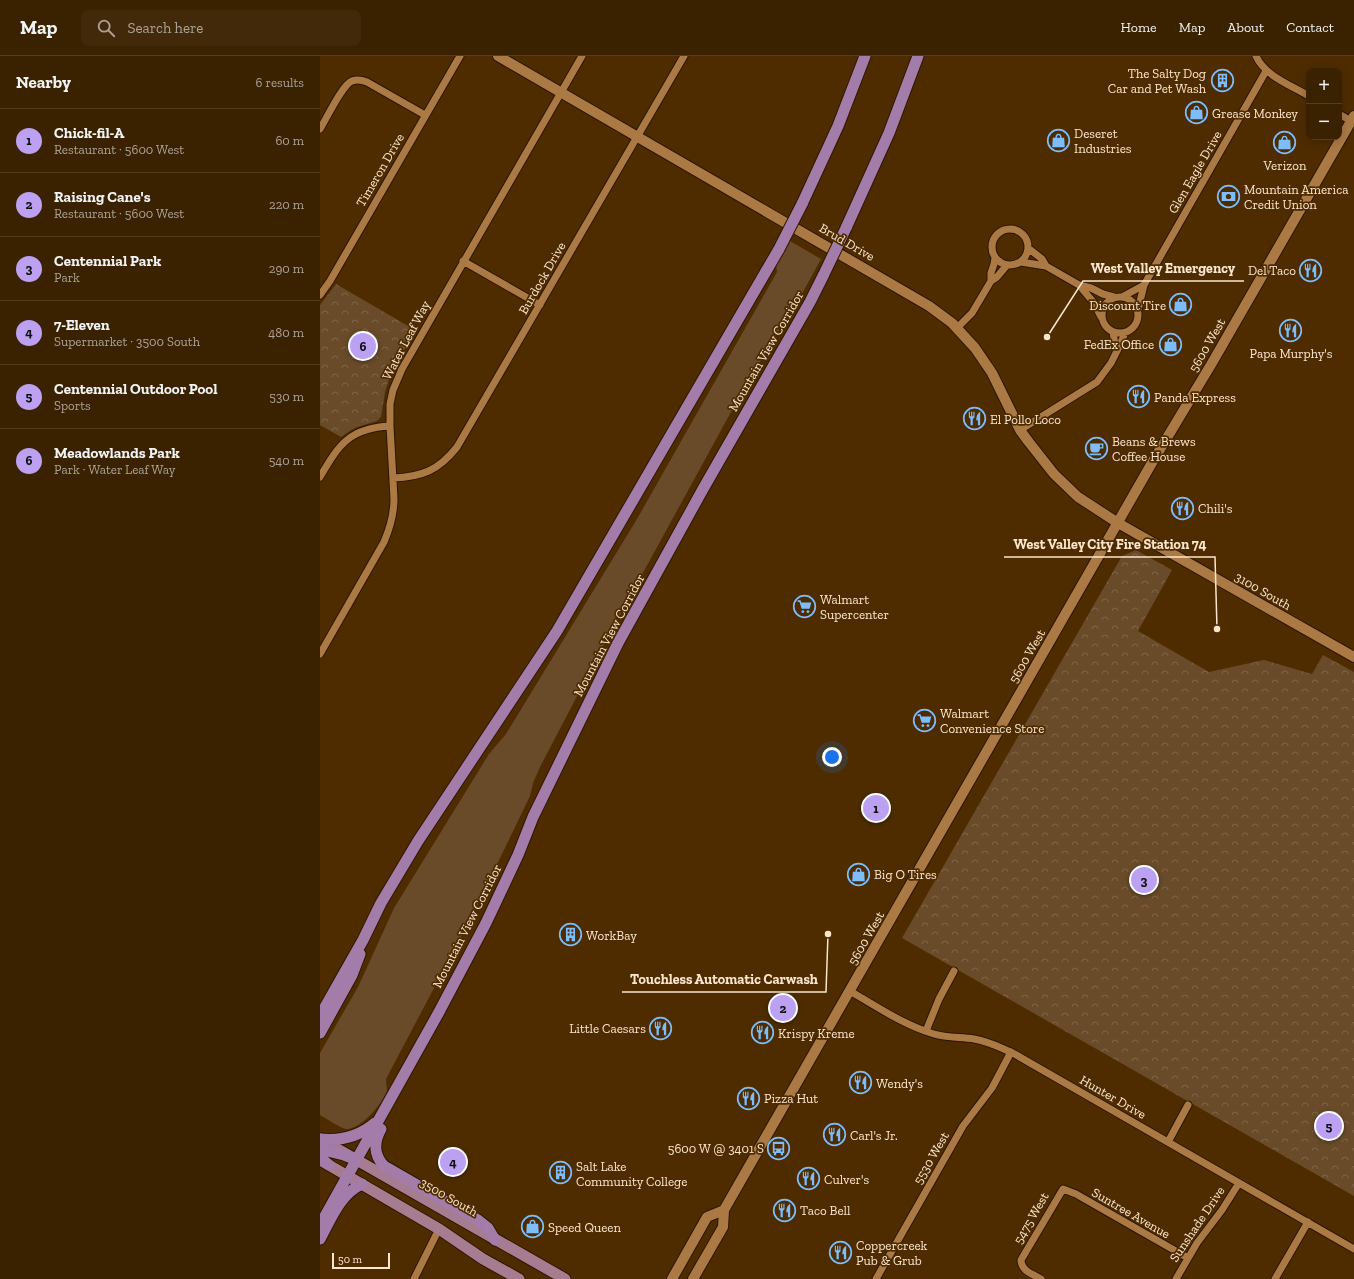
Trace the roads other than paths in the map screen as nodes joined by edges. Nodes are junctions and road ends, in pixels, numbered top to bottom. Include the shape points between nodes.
1 (460, 56) edge
2 (498, 56) edge
3 (582, 56) edge
4 (684, 56) edge
5 (858, 56) edge
6 (865, 56) edge
7 (918, 56) edge
8 (1256, 56) edge
9 (1266, 71) junction
10 (561, 92) junction
11 (1306, 94) edge
12 (425, 115) junction
13 (1342, 115) edge
14 (1353, 118) edge
15 (320, 129) edge
16 (638, 136) junction
17 (820, 166) junction
18 (1028, 248) junction
19 (995, 258) junction
20 (463, 261) junction
21 (1021, 262) junction
22 (1007, 266) junction
23 (1046, 266) junction
24 (991, 281) junction
25 (1079, 285) junction
26 (1144, 285) junction
27 (320, 295) edge
28 (1122, 297) junction
29 (1114, 298) junction
30 (540, 305) junction
31 (1138, 310) junction
32 (1102, 319) junction
33 (957, 328) junction
34 (1113, 332) junction
35 (1125, 333) junction
36 (1117, 351) junction
37 (390, 426) junction
38 (1020, 430) junction
39 (320, 477) edge
40 (393, 478) junction
41 (1118, 523) junction
42 (322, 645) edge
43 (320, 654) edge
44 (1354, 657) edge
45 (381, 903) junction
46 (363, 940) junction
47 (954, 971) dead end
48 (850, 991) junction
49 (320, 1002) edge
50 (439, 1012) junction
51 (320, 1016) edge
52 (926, 1031) junction
53 (320, 1033) edge
54 (1011, 1052) junction
55 (1188, 1105) dead end
56 (379, 1120) junction
57 (320, 1142) edge
58 (1168, 1142) junction
59 (320, 1157) edge
60 (357, 1160) junction
61 (324, 1162) edge
62 (348, 1176) junction
63 (1239, 1183) junction
64 (362, 1184) junction
65 (1062, 1189) joint
66 (724, 1210) junction
67 (1308, 1222) junction
68 (320, 1225) edge
69 (439, 1229) junction
70 (320, 1239) edge
71 (495, 1240) junction
72 (1354, 1249) edge
73 (1188, 1258) junction
74 (414, 1279) edge
75 (519, 1279) edge
76 (565, 1279) edge
77 (672, 1279) edge
78 (693, 1279) edge
79 (876, 1279) edge
80 (1041, 1279) edge
81 (1176, 1279) edge
82 (1275, 1279) edge

1 - 12 street, Timeron Drive
2 - 10 main road, Brud Drive
3 - 10 street, Water Leaf Way
4 - 16 street, Burdock Drive
5 - 17 highway
6 - 17 highway
7 - 50 highway, Mountain View Corridor, bridge via 888,133 810,302 615,649 533,817 492,909
8 - 9 street
9 - 11 street
9 - 26 street, Glen Eagle Drive
10 - 16 main road, Brud Drive
10 - 20 street, Water Leaf Way
12 - 15 street via 367,82 353,80 343,89
12 - 27 street, Timeron Drive
13 - 14 street
14 - 41 main road, 5600 West
16 - 30 street, Burdock Drive
16 - 33 main road, Brud Drive via 915,297
17 - 45 highway, bridge via 779,249 556,631 418,840
18 - 19 street via 1026,238 1019,231 1003,230 991,243
18 - 21 street
18 - 23 street via 1042,259
19 - 22 street
19 - 24 street
20 - 30 street
20 - 37 street, Water Leaf Way via 396,382 390,404
21 - 22 street
21 - 23 street
22 - 24 street
23 - 25 street
24 - 33 street via 972,313
25 - 29 street
25 - 32 street via 1094,303
26 - 28 street
26 - 31 street, Glen Eagle Drive
28 - 29 street
28 - 31 street via 1132,301
29 - 32 street via 1106,302
30 - 40 street, Burdock Drive via 450,457 432,471 411,477
31 - 35 street via 1136,324
32 - 34 street via 1107,329
33 - 38 main road, Brud Drive via 976,348 987,365
34 - 35 street
34 - 36 street
35 - 36 street
36 - 38 street via 1095,384
37 - 39 street via 365,430 346,440 336,450
37 - 40 street, Water Leaf Way
38 - 41 main road, Brud Drive via 1061,482 1078,497
40 - 42 street, Water Leaf Way via 394,509 387,536
41 - 44 main road, 3100 South
41 - 48 main road, 5600 West
42 - 43 street, Water Leaf Way
45 - 46 highway
45 - 49 highway via 354,941
46 - 51 highway
46 - 53 highway via 356,967
47 - 52 street
48 - 52 street, Hunter Drive via 904,1022
48 - 66 main road, 5600 West
50 - 56 highway, Mountain View Corridor
50 - 71 highway via 429,1043 377,1137 376,1152 384,1166 484,1224
52 - 54 street, Hunter Drive via 947,1037 980,1041
54 - 58 street, Hunter Drive
54 - 79 street, 5530 West via 992,1088 963,1126
55 - 58 street
56 - 57 highway via 368,1129 354,1135
56 - 60 highway, Mountain View Corridor
57 - 60 highway
58 - 63 street, Hunter Drive
59 - 61 highway
60 - 62 highway, Mountain View Corridor
60 - 71 main road, 3500 South
61 - 62 main road
62 - 64 main road
62 - 68 highway, Mountain View Corridor
63 - 67 street, Hunter Drive
63 - 73 street, Sunshade Drive
64 - 69 main road
64 - 70 highway via 344,1196
65 - 73 street, Suntree Avenue via 1076,1194
65 - 80 street, 5475 West via 1021,1260 1025,1269
66 - 77 main road via 707,1217
66 - 78 main road, 5600 West via 723,1227
67 - 72 street, Hunter Drive
67 - 82 street
69 - 74 street
69 - 75 main road
71 - 76 main road, 3500 South
73 - 81 street, Sunshade Drive

